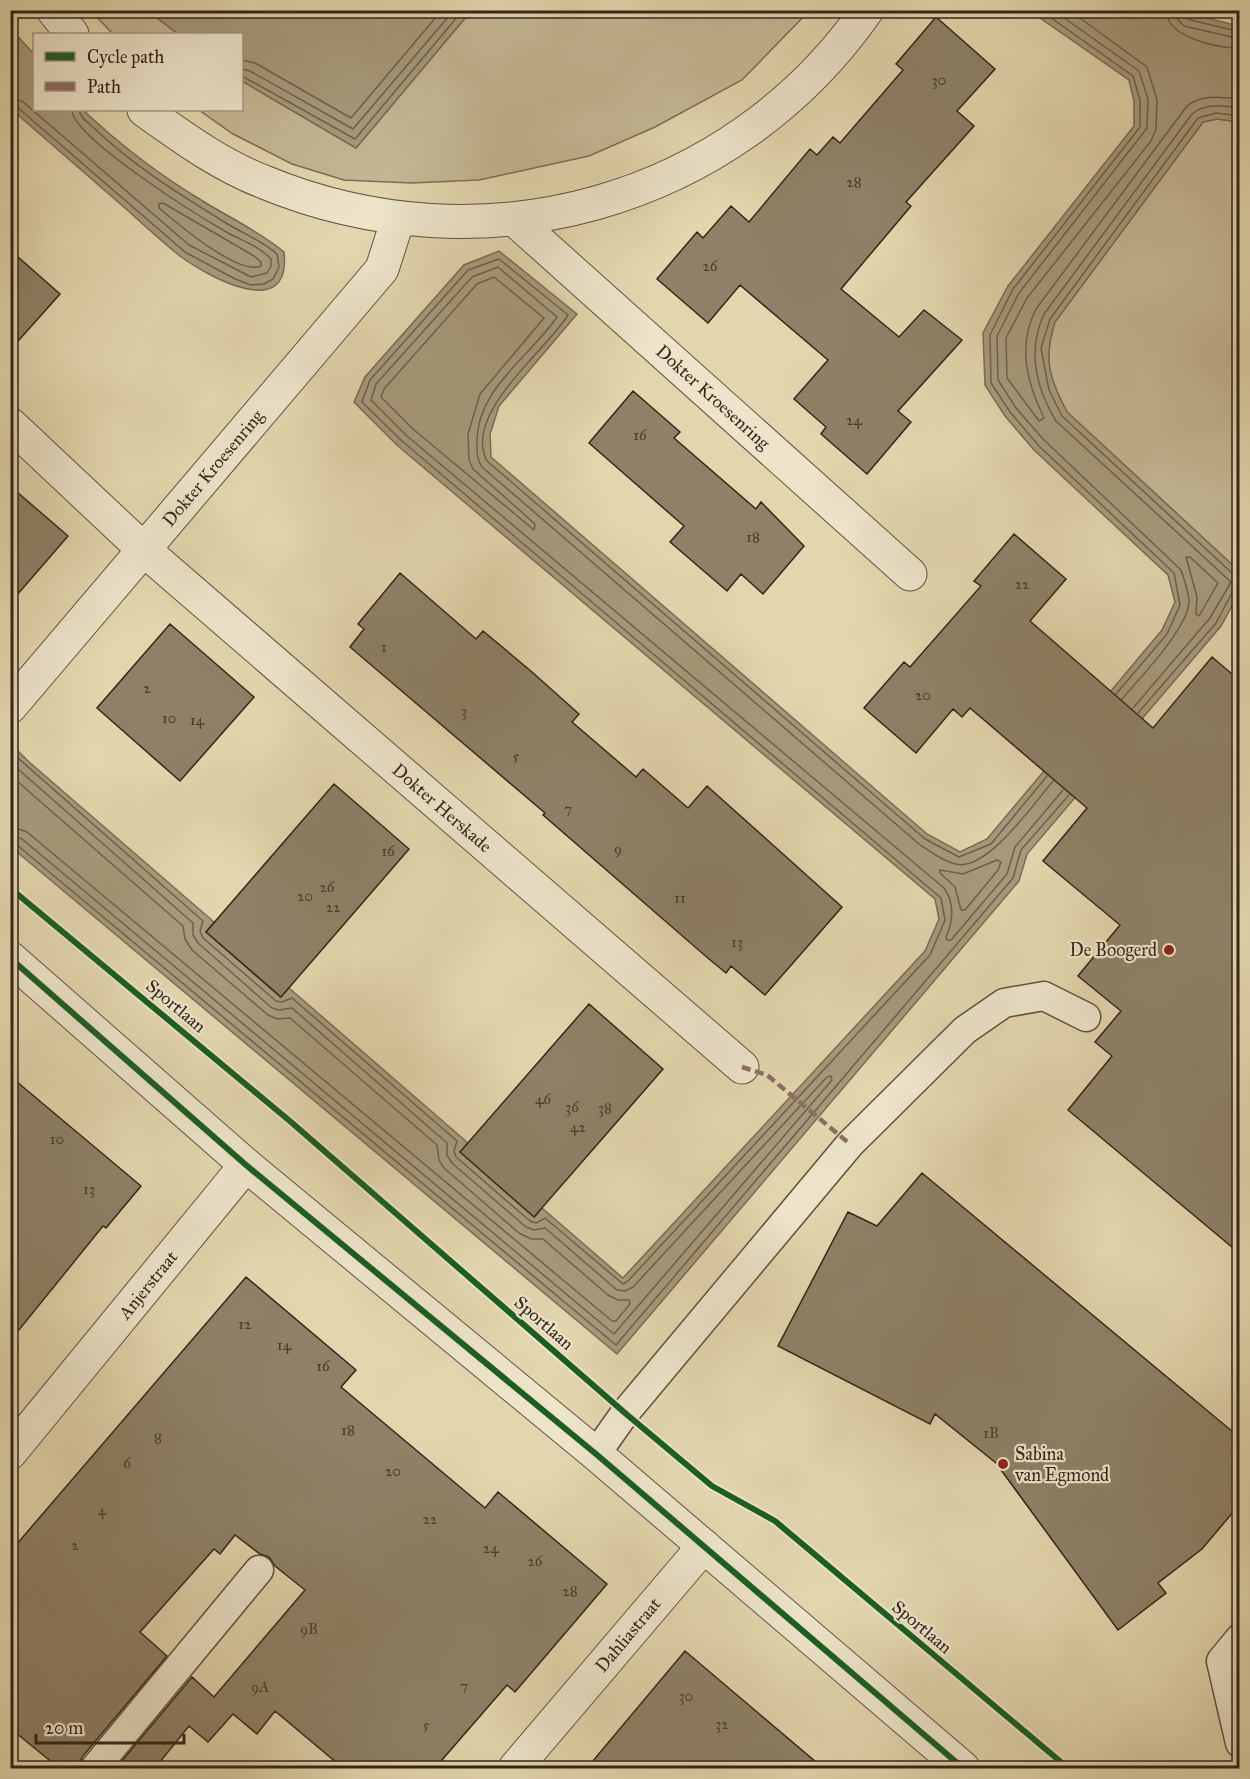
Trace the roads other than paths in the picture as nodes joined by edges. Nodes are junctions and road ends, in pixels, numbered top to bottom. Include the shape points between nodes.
1 (53, 10) edge
2 (867, 10) edge
3 (71, 33) edge
4 (145, 111) edge
5 (398, 219) junction
6 (515, 220) junction
7 (10, 424) edge
8 (143, 549) junction
9 (910, 574) dead end
10 (10, 707) edge
11 (10, 958) edge
12 (1086, 1017) dead end
13 (742, 1067) dead end
14 (246, 1165) junction
15 (10, 1453) edge
16 (596, 1454) junction
17 (704, 1546) junction
18 (259, 1570) dead end
19 (1239, 1638) edge
20 (1239, 1743) edge
21 (95, 1768) edge
22 (515, 1768) edge
23 (963, 1768) edge

1 - 3 street
2 - 6 street via 848,38 801,89 746,133 686,169 621,196
4 - 5 street via 200,150 262,182 329,205
5 - 6 street via 457,223
5 - 8 street, Dokter Kroesenring via 382,269
6 - 9 street, Dokter Kroesenring
7 - 8 street, Dokter Herskade
8 - 10 street, Dokter Kroesenring
8 - 13 street, Dokter Herskade
11 - 14 street
12 - 16 lane via 1044,996 1004,1003 965,1030 850,1144 625,1413
14 - 15 street, Anjerstraat
14 - 16 street
16 - 17 street
17 - 22 street, Dahliastraat
17 - 23 street
18 - 21 lane
19 - 20 lane via 1221,1661

